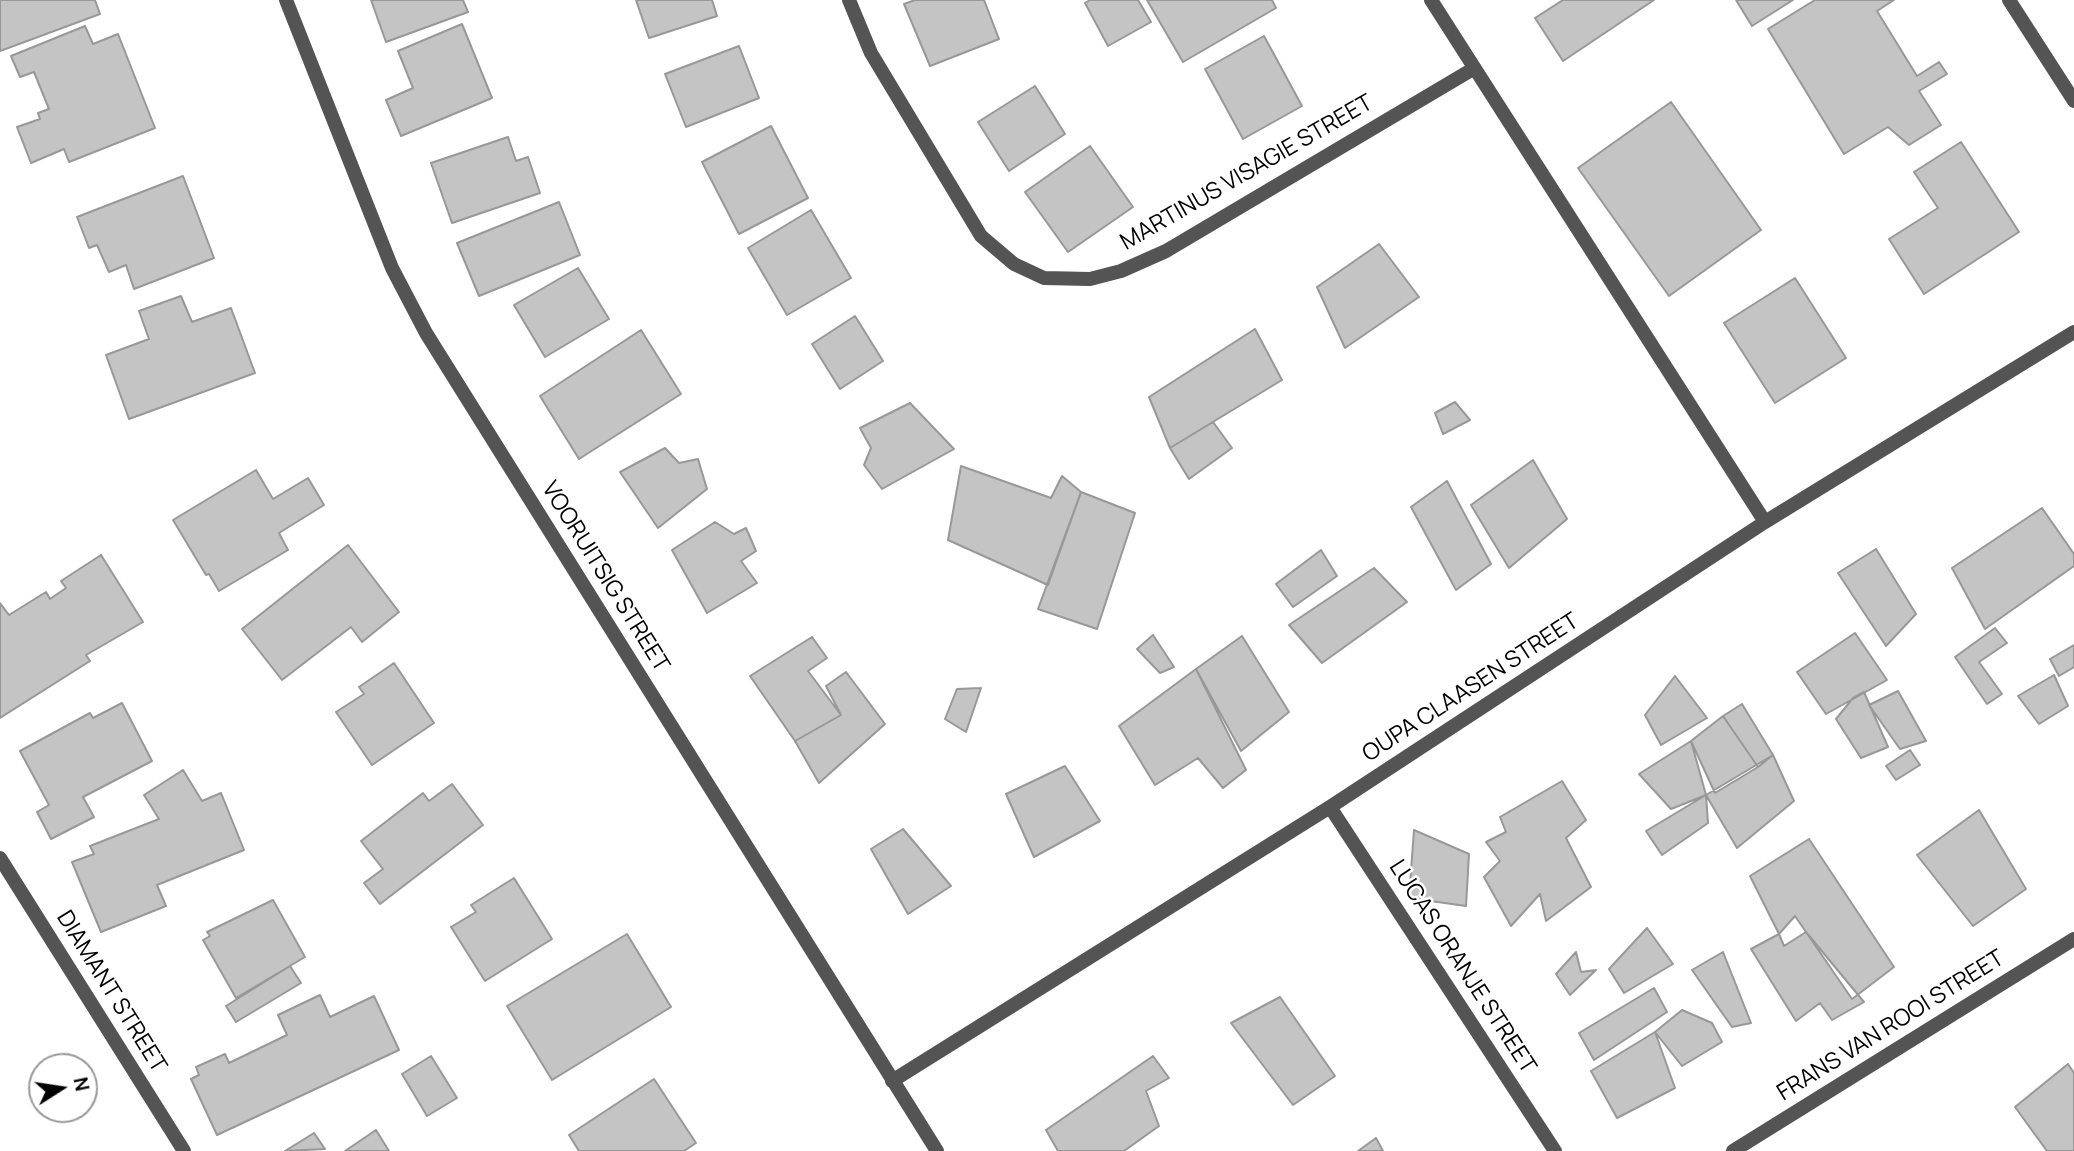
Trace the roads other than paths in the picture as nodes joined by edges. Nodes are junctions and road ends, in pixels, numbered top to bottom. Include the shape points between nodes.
1 (286, 0) edge
2 (849, 0) edge
3 (1431, 0) edge
4 (2010, 0) edge
5 (1473, 69) junction
6 (2074, 101) edge
7 (2074, 332) edge
8 (1765, 522) junction
9 (1330, 807) junction
10 (0, 858) edge
11 (2074, 939) edge
12 (891, 1081) junction
13 (184, 1151) edge
14 (937, 1151) edge
15 (1555, 1151) edge
16 (1733, 1151) edge

1 - 12 street, VOORUITSIG STREET via 392,268 426,333
2 - 5 street, MARTINUS VISAGIE STREET via 871,52 981,236 1014,264 1044,278 1090,279 1166,251
3 - 5 street
4 - 6 street
5 - 8 street
7 - 8 street, OUPA CLAASEN STREET
8 - 9 street, OUPA CLAASEN STREET
9 - 12 street, OUPA CLAASEN STREET
9 - 15 street, LUCAS ORANJE STREET
10 - 13 street, DIAMANT STREET
11 - 16 street, FRANS VAN ROOI STREET
12 - 14 street, VOORUITSIG STREET

